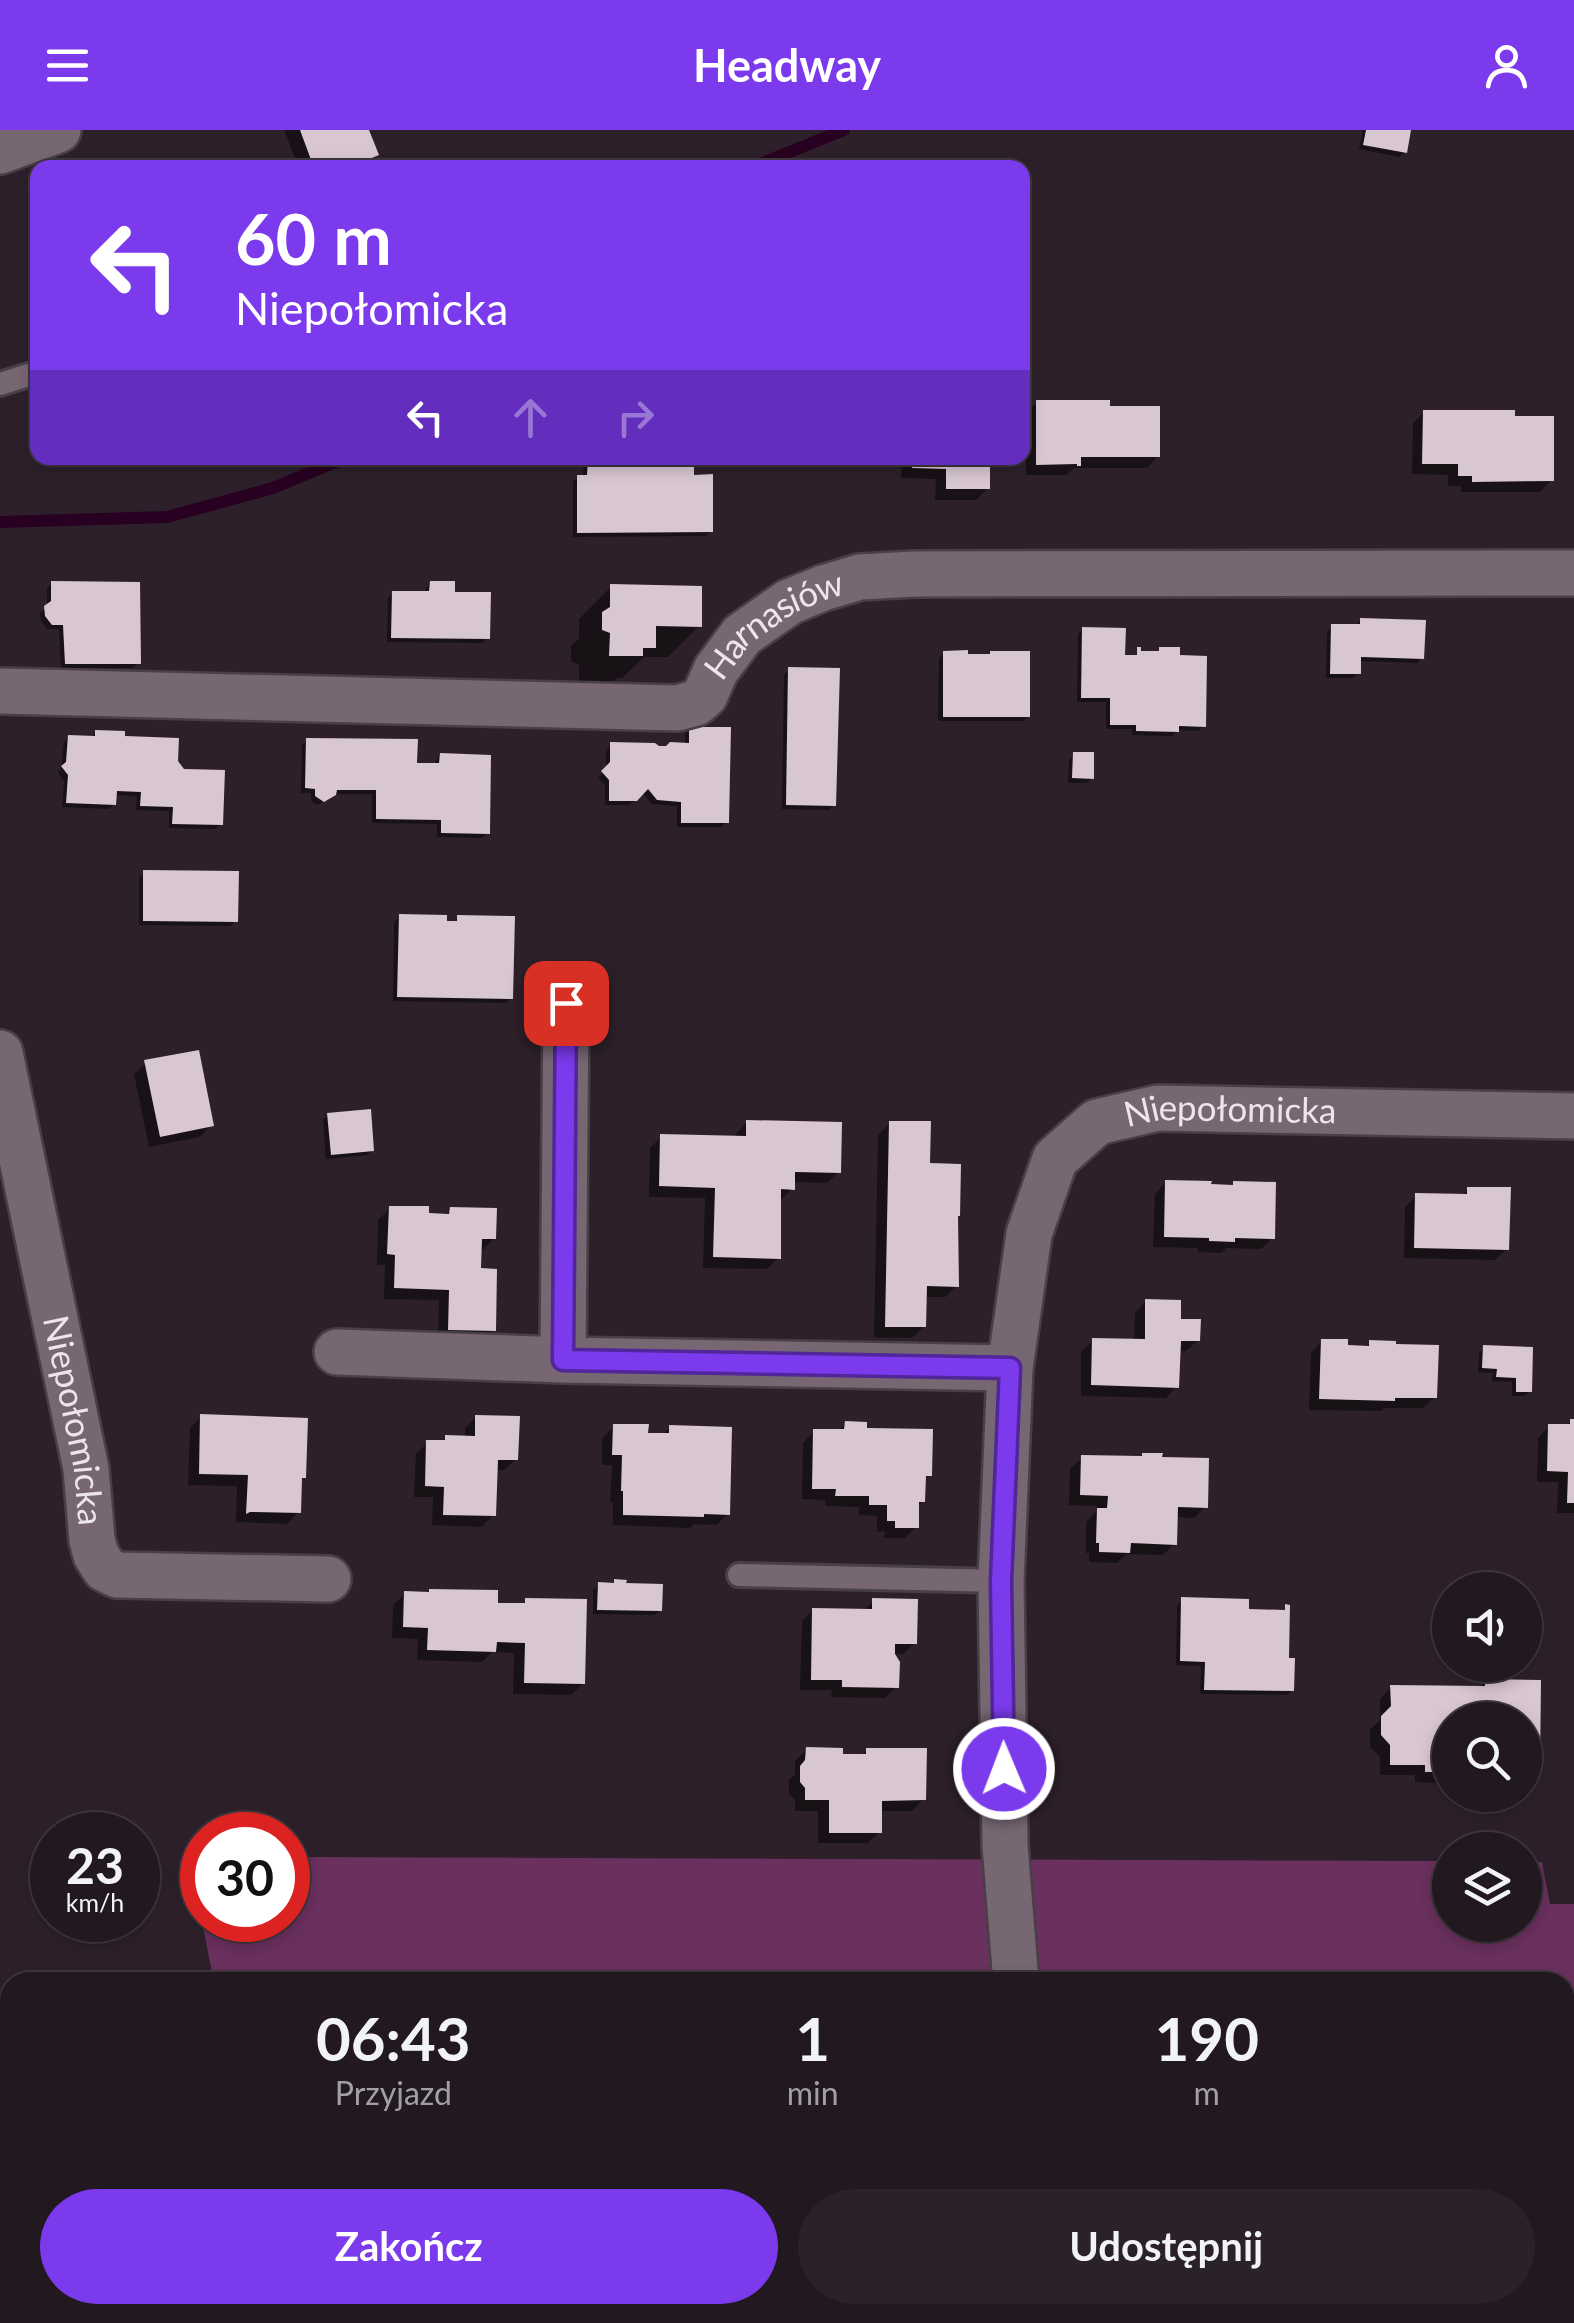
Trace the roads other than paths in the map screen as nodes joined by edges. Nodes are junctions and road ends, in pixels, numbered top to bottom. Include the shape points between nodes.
1 (58, 130) edge
2 (0, 151) edge
3 (30, 375) edge
4 (0, 384) edge
5 (1574, 574) edge
6 (0, 691) edge
7 (566, 1003) dead end
8 (0, 1054) edge
9 (1574, 1116) edge
10 (337, 1352) dead end
11 (563, 1360) junction
12 (1010, 1368) junction
13 (740, 1575) dead end
14 (328, 1579) dead end
15 (1001, 1581) junction
16 (1015, 1972) edge

1 - 2 street
3 - 4 lane
5 - 6 street, Harnasiów via 860,577 789,602 758,622 726,654 706,695 677,708
7 - 11 street
8 - 14 street, Niepołomicka via 86,1468 96,1555 117,1574
9 - 12 street, Niepołomicka via 1158,1108 1097,1122 1055,1160 1029,1234
10 - 11 street
11 - 12 street
12 - 15 street, Niepołomicka
13 - 15 lane
15 - 16 street, Niepołomicka via 1005,1845

